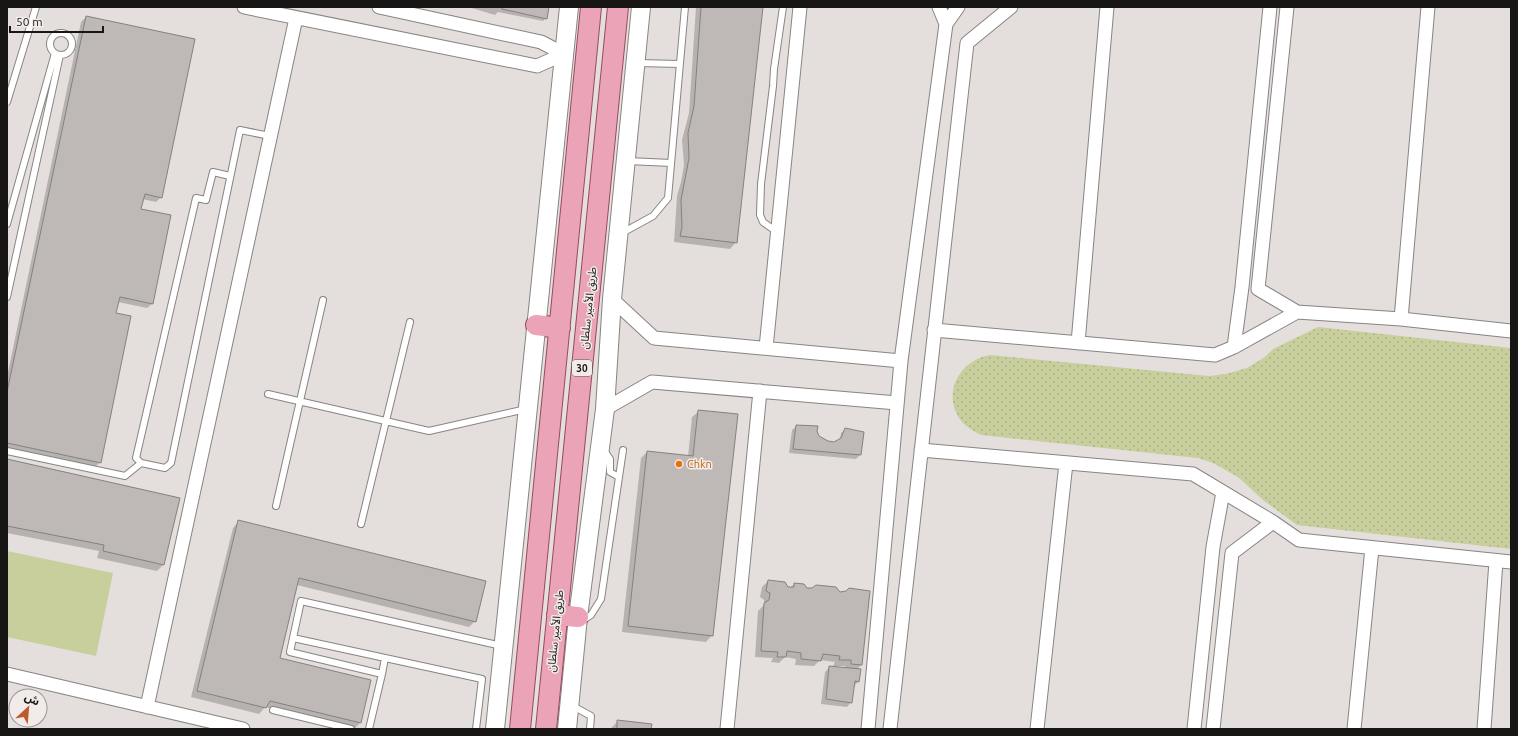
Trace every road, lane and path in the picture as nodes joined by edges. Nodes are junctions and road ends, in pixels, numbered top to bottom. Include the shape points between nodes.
1 (36, 7) edge
2 (244, 7) edge
3 (379, 7) edge
4 (569, 7) edge
5 (591, 7) edge
6 (618, 7) edge
7 (641, 7) edge
8 (685, 7) edge
9 (783, 7) edge
10 (800, 7) edge
11 (939, 7) edge
12 (958, 7) edge
13 (1011, 7) edge
14 (1108, 7) edge
15 (1270, 7) edge
16 (1287, 7) edge
17 (1428, 7) edge
18 (995, 11) edge
19 (296, 18) junction
20 (946, 24) junction
21 (564, 54) junction
22 (636, 63) junction
23 (680, 64) junction
24 (7, 102) edge
25 (270, 136) junction
26 (626, 160) junction
27 (671, 163) junction
28 (230, 176) junction
29 (7, 224) edge
30 (778, 232) junction
31 (619, 235) junction
32 (1250, 288) junction
33 (7, 297) edge
34 (612, 299) junction
35 (323, 300) dead end
36 (1297, 312) junction
37 (1401, 319) junction
38 (410, 322) dead end
39 (536, 325) junction
40 (560, 328) junction
41 (934, 330) junction
42 (1511, 331) edge
43 (1078, 343) junction
44 (1234, 347) junction
45 (766, 348) junction
46 (901, 361) junction
47 (760, 391) junction
48 (268, 394) dead end
49 (300, 401) junction
50 (897, 403) junction
51 (528, 409) junction
52 (605, 409) junction
53 (386, 421) junction
54 (600, 445) junction
55 (623, 450) dead end
56 (921, 450) junction
57 (7, 451) edge
58 (1066, 463) junction
59 (141, 464) junction
60 (619, 477) junction
61 (1223, 492) junction
62 (276, 506) dead end
63 (1272, 522) junction
64 (361, 524) dead end
65 (1213, 548) junction
66 (1372, 548) junction
67 (1232, 553) junction
68 (1496, 561) junction
69 (1511, 562) edge
70 (557, 616) junction
71 (578, 621) junction
72 (293, 638) junction
73 (504, 646) junction
74 (385, 658) junction
75 (7, 674) edge
76 (382, 674) junction
77 (570, 704) junction
78 (147, 706) junction
79 (273, 710) dead end
80 (242, 729) edge
81 (351, 729) edge
82 (369, 729) edge
83 (476, 729) edge
84 (495, 729) edge
85 (520, 729) edge
86 (546, 729) edge
87 (567, 729) edge
88 (590, 729) edge
89 (727, 729) edge
90 (868, 729) edge
91 (890, 729) edge
92 (1037, 729) edge
93 (1194, 729) edge
94 (1214, 729) edge
95 (1354, 729) edge
96 (1484, 729) edge

1 - 24 lane
2 - 19 street
3 - 21 street via 541,42
4 - 21 main road
5 - 40 main road, 30
6 - 70 main road, طريق الأمير سلطان / 30
7 - 22 main road
8 - 23 lane
9 - 30 lane via 761,184 760,215 763,222
10 - 30 street
11 - 20 street
12 - 20 street
13 - 18 street
14 - 43 street
15 - 32 street
16 - 32 street
17 - 37 street
18 - 41 street via 967,43
19 - 21 street via 537,66
19 - 25 street
20 - 46 street
21 - 39 main road
22 - 23 lane
22 - 26 main road
23 - 27 lane
25 - 28 lane via 240,130
25 - 78 street
26 - 27 lane
26 - 31 main road
27 - 31 lane via 668,198 653,216
28 - 59 lane via 171,463 165,468
28 - 59 lane via 213,172 206,200 196,198 136,458
29 - 33 lane via 58,54
30 - 45 street
31 - 34 main road
32 - 36 street
32 - 44 street
34 - 45 street via 654,338
34 - 52 main road
35 - 49 lane
36 - 37 street
36 - 44 street
37 - 42 street
38 - 53 lane
39 - 40 main road
39 - 51 main road
40 - 85 main road, 30
41 - 43 street
41 - 56 street
43 - 44 street via 1215,355
45 - 46 street
46 - 50 street
47 - 50 street
47 - 52 street via 652,382
47 - 89 street
48 - 49 lane
49 - 53 lane
49 - 62 lane
50 - 90 street
51 - 53 lane via 428,431
51 - 73 main road
52 - 54 main road
53 - 64 lane
54 - 60 lane via 610,459 610,472
54 - 71 main road
55 - 60 lane
56 - 58 street
56 - 91 street
57 - 59 lane via 125,476
58 - 61 street via 1193,474
58 - 92 street
60 - 71 lane via 601,600 591,615
61 - 63 street
61 - 65 street
63 - 66 street via 1299,540
63 - 67 street
65 - 67 street
65 - 93 street
66 - 68 street
66 - 95 street
67 - 94 street
68 - 69 street
68 - 96 street
70 - 71 main road
70 - 86 main road, طريق الأمير سلطان / 30
71 - 77 main road
72 - 73 lane via 301,601
72 - 74 lane
72 - 76 lane via 290,652
73 - 84 main road
74 - 76 lane
74 - 83 lane via 482,679
75 - 78 street
76 - 82 lane
77 - 87 main road
77 - 88 lane via 591,716
78 - 80 street
79 - 81 lane

